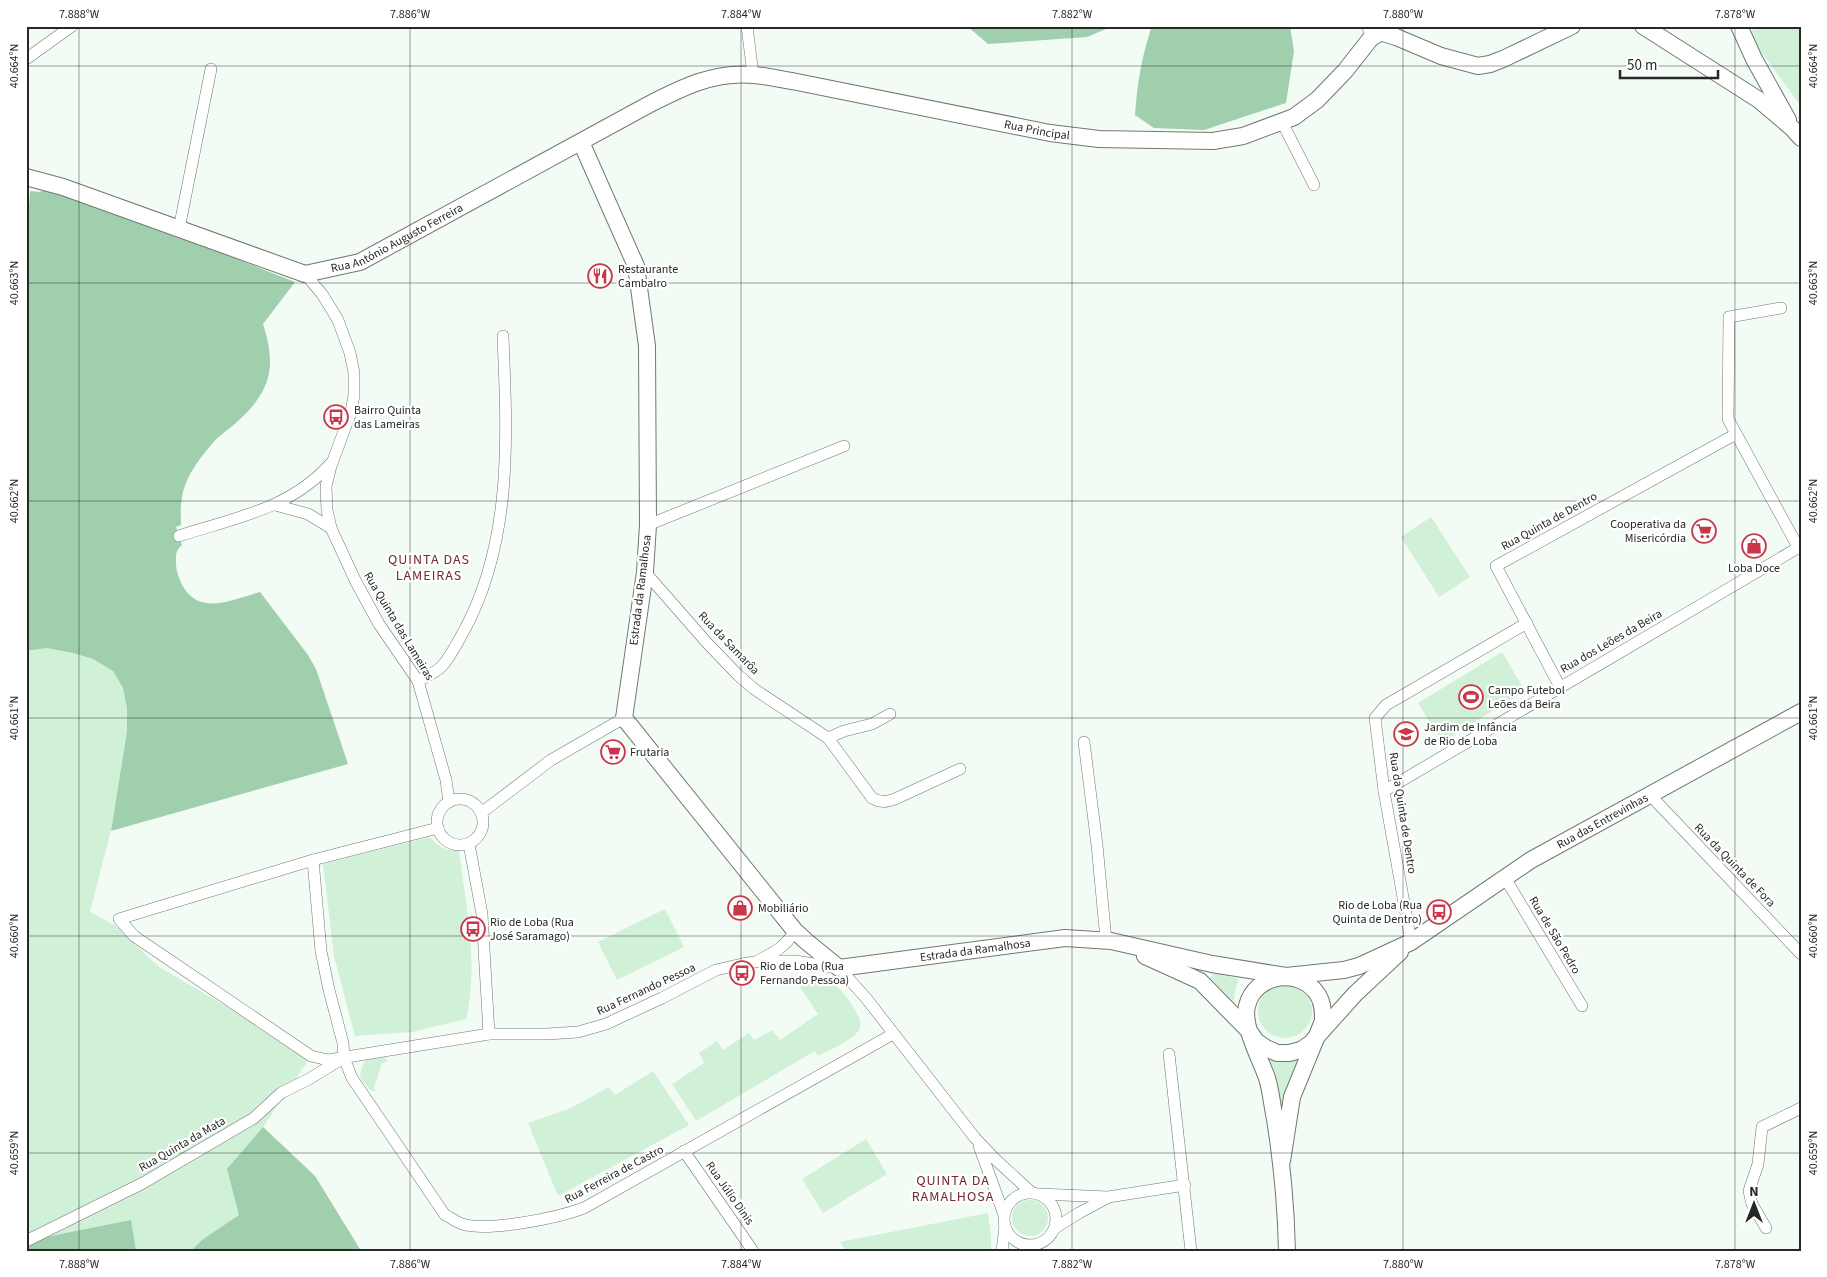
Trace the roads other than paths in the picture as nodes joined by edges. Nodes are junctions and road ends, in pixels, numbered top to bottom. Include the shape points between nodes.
1 (72, 26) edge
2 (748, 26) edge
3 (1572, 26) edge
4 (1643, 26) edge
5 (1739, 26) edge
6 (1378, 31) edge
7 (26, 59) edge
8 (211, 69) dead end
9 (753, 75) junction
10 (1765, 94) junction
11 (1282, 122) junction
12 (1796, 133) edge
13 (582, 142) junction
14 (26, 177) edge
15 (1314, 185) dead end
16 (179, 229) junction
17 (305, 274) junction
18 (1781, 308) dead end
19 (503, 336) dead end
20 (1736, 434) junction
21 (844, 446) dead end
22 (333, 459) junction
23 (275, 505) junction
24 (648, 525) junction
25 (331, 528) junction
26 (179, 536) dead end
27 (1799, 547) edge
28 (645, 572) junction
29 (1527, 623) junction
30 (418, 681) junction
31 (1560, 687) junction
32 (1801, 712) edge
33 (890, 714) dead end
34 (624, 718) junction
35 (828, 738) junction
36 (1084, 742) dead end
37 (960, 769) dead end
38 (1384, 791) junction
39 (1650, 796) junction
40 (449, 802) junction
41 (481, 813) junction
42 (438, 828) junction
43 (468, 844) junction
44 (313, 860) junction
45 (1504, 878) junction
46 (795, 931) junction
47 (1108, 941) junction
48 (1411, 942) junction
49 (1801, 954) edge
50 (755, 962) junction
51 (839, 968) junction
52 (1286, 976) junction
53 (1582, 1006) dead end
54 (1250, 1031) junction
55 (1319, 1033) junction
56 (488, 1034) junction
57 (894, 1034) junction
58 (1170, 1054) dead end
59 (344, 1058) junction
60 (1801, 1108) edge
61 (975, 1138) junction
62 (684, 1152) junction
63 (1282, 1161) junction
64 (1185, 1185) junction
65 (1035, 1193) junction
66 (1108, 1197) junction
67 (1004, 1220) junction
68 (1055, 1228) junction
69 (1766, 1228) dead end
70 (1048, 1239) junction
71 (26, 1241) edge
72 (753, 1251) edge
73 (1002, 1251) edge
74 (1040, 1251) edge
75 (1191, 1251) edge
76 (1287, 1251) edge

1 - 7 street
2 - 9 street
3 - 6 street via 1490,64 1478,66 1441,56
4 - 10 street
5 - 10 street
6 - 11 street, Rua Principal via 1316,100
8 - 16 street
9 - 11 street, Rua Principal via 1050,133 1099,139 1213,141 1243,136
9 - 13 street, Rua António Augusto Ferreira via 705,79 682,88
10 - 12 street
11 - 15 street
13 - 17 street, Rua António Augusto Ferreira via 360,262
13 - 24 street, Estrada da Ramalhosa via 636,266 647,346
14 - 16 street
16 - 17 street
17 - 22 street, Rua Quinta das Lameiras via 338,320 354,372 351,412
18 - 20 street via 1729,317 1728,419
19 - 30 street via 506,444 503,495 490,567 458,641 440,667
20 - 27 street
20 - 29 street, Rua Quinta de Dentro via 1496,566
21 - 24 street
22 - 23 street via 308,486
22 - 25 street, Rua Quinta das Lameiras via 326,486
23 - 25 street via 308,514
23 - 26 street
24 - 28 street, Estrada da Ramalhosa
25 - 30 street, Rua Quinta das Lameiras via 379,624
27 - 31 street, Rua dos Leões da Beira
28 - 34 street, Estrada da Ramalhosa
28 - 35 street, Rua da Samarôa via 738,675
29 - 31 street, Rua Quinta de Dentro
29 - 38 street, Rua da Quinta de Dentro via 1386,705 1376,718
30 - 40 street, Rua Quinta das Lameiras via 446,780
31 - 38 street, Rua dos Leões da Beira
32 - 39 street, Rua das Entrevinhas
33 - 35 street via 872,724
34 - 41 street via 551,760
34 - 46 street
35 - 37 street via 872,798 879,801 895,799
36 - 47 street
38 - 48 street, Rua da Quinta de Dentro
39 - 45 street, Rua das Entrevinhas
39 - 49 street, Rua da Quinta de Fora
40 - 41 street via 468,800
40 - 42 street via 439,813
41 - 43 street via 483,828
42 - 43 street via 441,835 453,844
42 - 44 street
43 - 56 street via 484,927
44 - 59 street, Rua Ferreira de Castro via 322,951 344,1043
44 - 59 street via 119,919 134,936 311,1056 328,1060
45 - 48 street, Rua das Entrevinhas
45 - 53 street, Rua de São Pedro
46 - 50 street via 788,942
46 - 51 street
47 - 51 street, Estrada da Ramalhosa via 1064,938
47 - 52 street, Estrada da Ramalhosa via 1212,964
47 - 54 street, Estrada da Ramalhosa via 1200,981
48 - 52 street, Rua das Entrevinhas via 1359,966
48 - 55 street, Rua das Entrevinhas
50 - 51 street, Rua Fernando Pessoa via 795,961
50 - 56 street, Rua Fernando Pessoa via 716,970 597,1027 547,1034
51 - 57 street
52 - 54 street via 1273,978 1252,993 1246,1018
52 - 55 street via 1304,982 1318,996 1323,1008
54 - 55 street via 1266,1048 1289,1053 1301,1050
54 - 63 street via 1268,1081
55 - 63 street via 1292,1097
56 - 59 street, Rua Fernando Pessoa
57 - 61 street
57 - 62 street, Rua Ferreira de Castro
58 - 64 street
59 - 62 street, Rua Ferreira de Castro via 352,1078 445,1214 461,1224 482,1226 565,1215 584,1208
59 - 71 street, Rua Quinta da Mata via 281,1093 254,1118 151,1178
60 - 69 street via 1762,1127 1758,1164 1749,1191 1752,1204
61 - 65 street
61 - 67 street
62 - 72 street, Rua Júlio Dinis
63 - 76 street
64 - 66 street
64 - 75 street
65 - 66 street
65 - 67 street via 1023,1193 1010,1201
65 - 68 street via 1047,1198 1056,1212
66 - 68 street
67 - 70 street via 1019,1243 1034,1245
67 - 73 street
68 - 70 street
70 - 74 street

